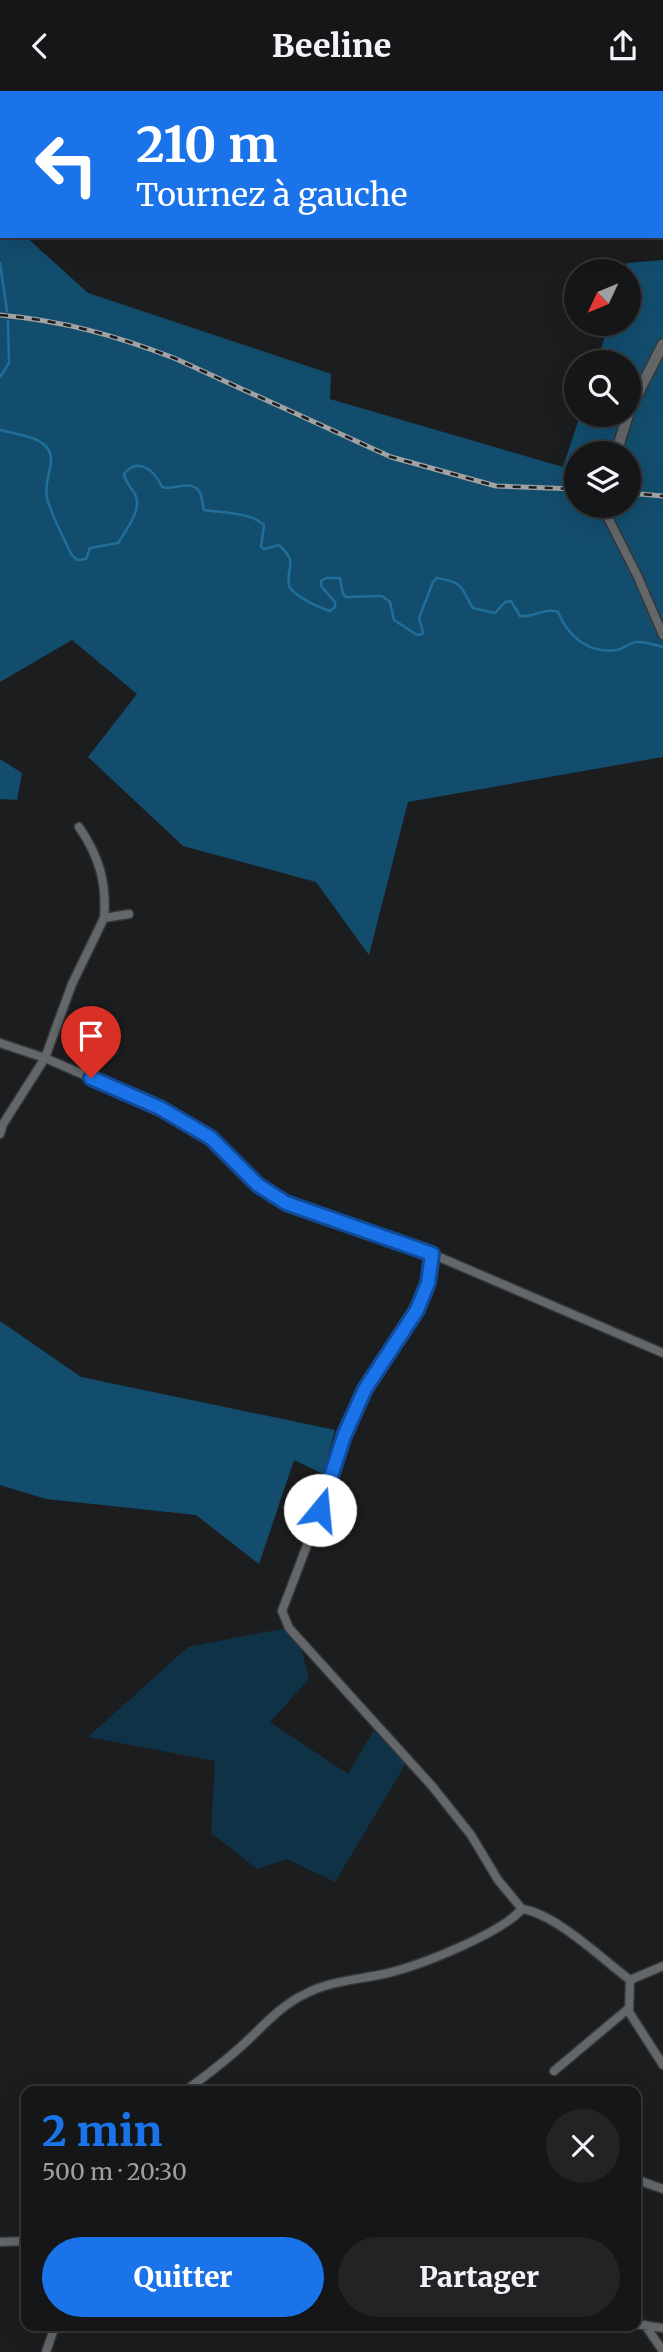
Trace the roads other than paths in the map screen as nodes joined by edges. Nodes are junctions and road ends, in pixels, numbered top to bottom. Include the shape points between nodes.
1 (663, 344) edge
2 (641, 388) edge
3 (608, 518) edge
4 (663, 635) edge
5 (79, 827) dead end
6 (129, 914) dead end
7 (104, 918) junction
8 (0, 1043) edge
9 (45, 1058) junction
10 (0, 1134) edge
11 (432, 1254) junction
12 (663, 1353) edge
13 (522, 1909) junction
14 (663, 1966) edge
15 (630, 1980) junction
16 (629, 2008) junction
17 (663, 2065) edge
18 (554, 2071) dead end
19 (192, 2086) edge
20 (641, 2181) edge
21 (663, 2189) edge
22 (21, 2241) edge
23 (0, 2242) edge
24 (641, 2325) edge
25 (641, 2326) edge
26 (663, 2328) edge
27 (53, 2331) edge
28 (663, 2351) edge
29 (46, 2352) edge

1 - 2 street
3 - 4 street
5 - 7 street via 98,857
6 - 7 street
7 - 9 street via 72,984
8 - 9 street
9 - 10 street
9 - 11 street via 160,1108 211,1138 258,1185 286,1203
11 - 12 street
11 - 13 street via 428,1283 417,1310 365,1389 344,1436 282,1611 289,1628 440,1796
13 - 15 street via 564,1929
13 - 19 street via 494,1931 461,1946 390,1973 332,1983 306,1993 277,2012
14 - 15 street
15 - 16 street
16 - 17 street
16 - 18 street
20 - 21 street
22 - 23 street
24 - 26 street
25 - 28 street
27 - 29 street

